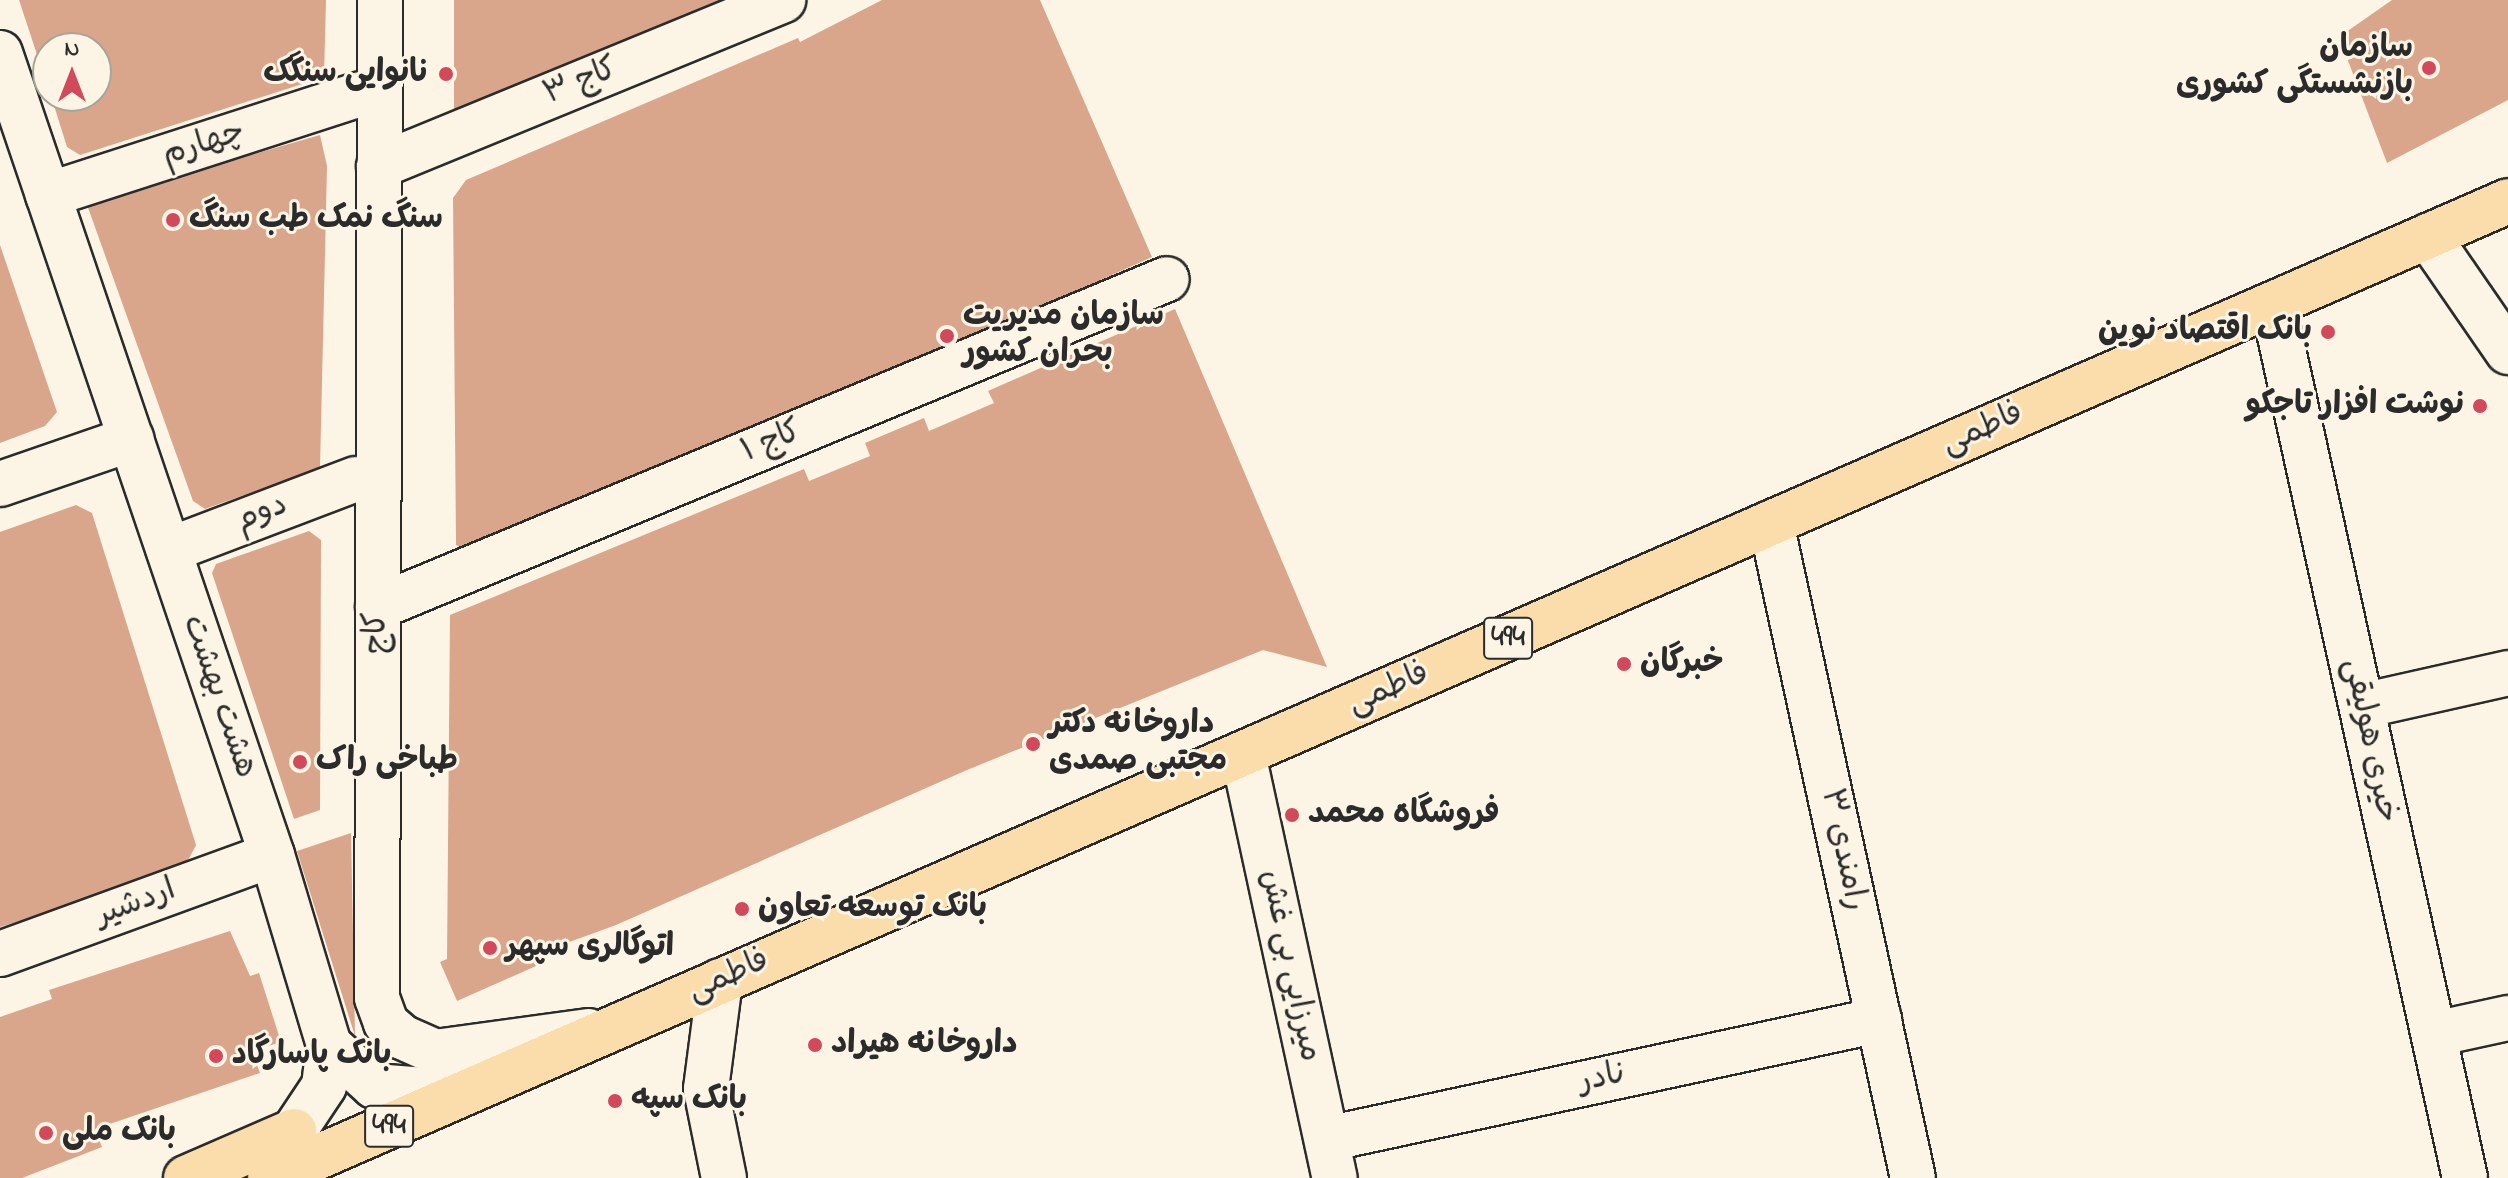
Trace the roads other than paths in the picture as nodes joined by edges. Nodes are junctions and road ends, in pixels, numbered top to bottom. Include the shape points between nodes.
1 (380, 0) edge
2 (783, 0) edge
3 (0, 53) edge
4 (360, 94) dead end
5 (379, 166) junction
6 (48, 195) junction
7 (2508, 201) edge
8 (2428, 236) junction
9 (1167, 279) dead end
10 (2273, 304) junction
11 (2508, 352) edge
12 (131, 439) junction
13 (356, 479) dead end
14 (0, 484) edge
15 (1771, 523) junction
16 (169, 550) junction
17 (378, 607) junction
18 (2508, 673) edge
19 (2362, 706) junction
20 (1243, 754) junction
21 (272, 855) junction
22 (0, 954) edge
23 (720, 981) junction
24 (2508, 1018) edge
25 (1879, 1020) junction
26 (617, 1026) junction
27 (2434, 1034) junction
28 (329, 1045) junction
29 (294, 1131) joint
30 (1331, 1159) edge
31 (186, 1178) edge
32 (270, 1178) edge
33 (724, 1178) edge
34 (1913, 1178) edge
35 (2465, 1178) edge

1 - 5 street, کاج
2 - 5 street, کاج ۳
3 - 6 street, هشت بهشت
4 - 6 street, چهارم
5 - 17 street, کاج
6 - 12 street, هشت بهشت
7 - 8 main road, فاطمی / 494
8 - 10 main road, فاطمی / 494
8 - 11 street
9 - 17 street, کاج ۱
10 - 15 main road, فاطمی / 494
10 - 19 street, خیری هولیقی
12 - 14 street
12 - 16 street, هشت بهشت
13 - 16 street, دوم
15 - 20 main road, فاطمی / 494
15 - 25 street, رامندی ۳
16 - 21 street, هشت بهشت
17 - 26 street, کاج via 377,998 386,1023 435,1052
18 - 19 street
19 - 27 street, خیری هولیقی
20 - 23 main road, فاطمی / 494
20 - 30 street, میرزایی بی غش
21 - 22 street, اردشیر
21 - 28 street, هشت بهشت
23 - 26 main road, فاطمی / 494
23 - 33 street via 719,1009 707,1052 708,1101
24 - 27 street
25 - 30 street, نادر
25 - 34 street, رامندی ۳
26 - 28 street via 425,1090 374,1086
26 - 32 main road, فاطمی / 494
27 - 35 street, خیری هولیقی
28 - 29 street, 494 via 324,1086
29 - 31 main road, 494

